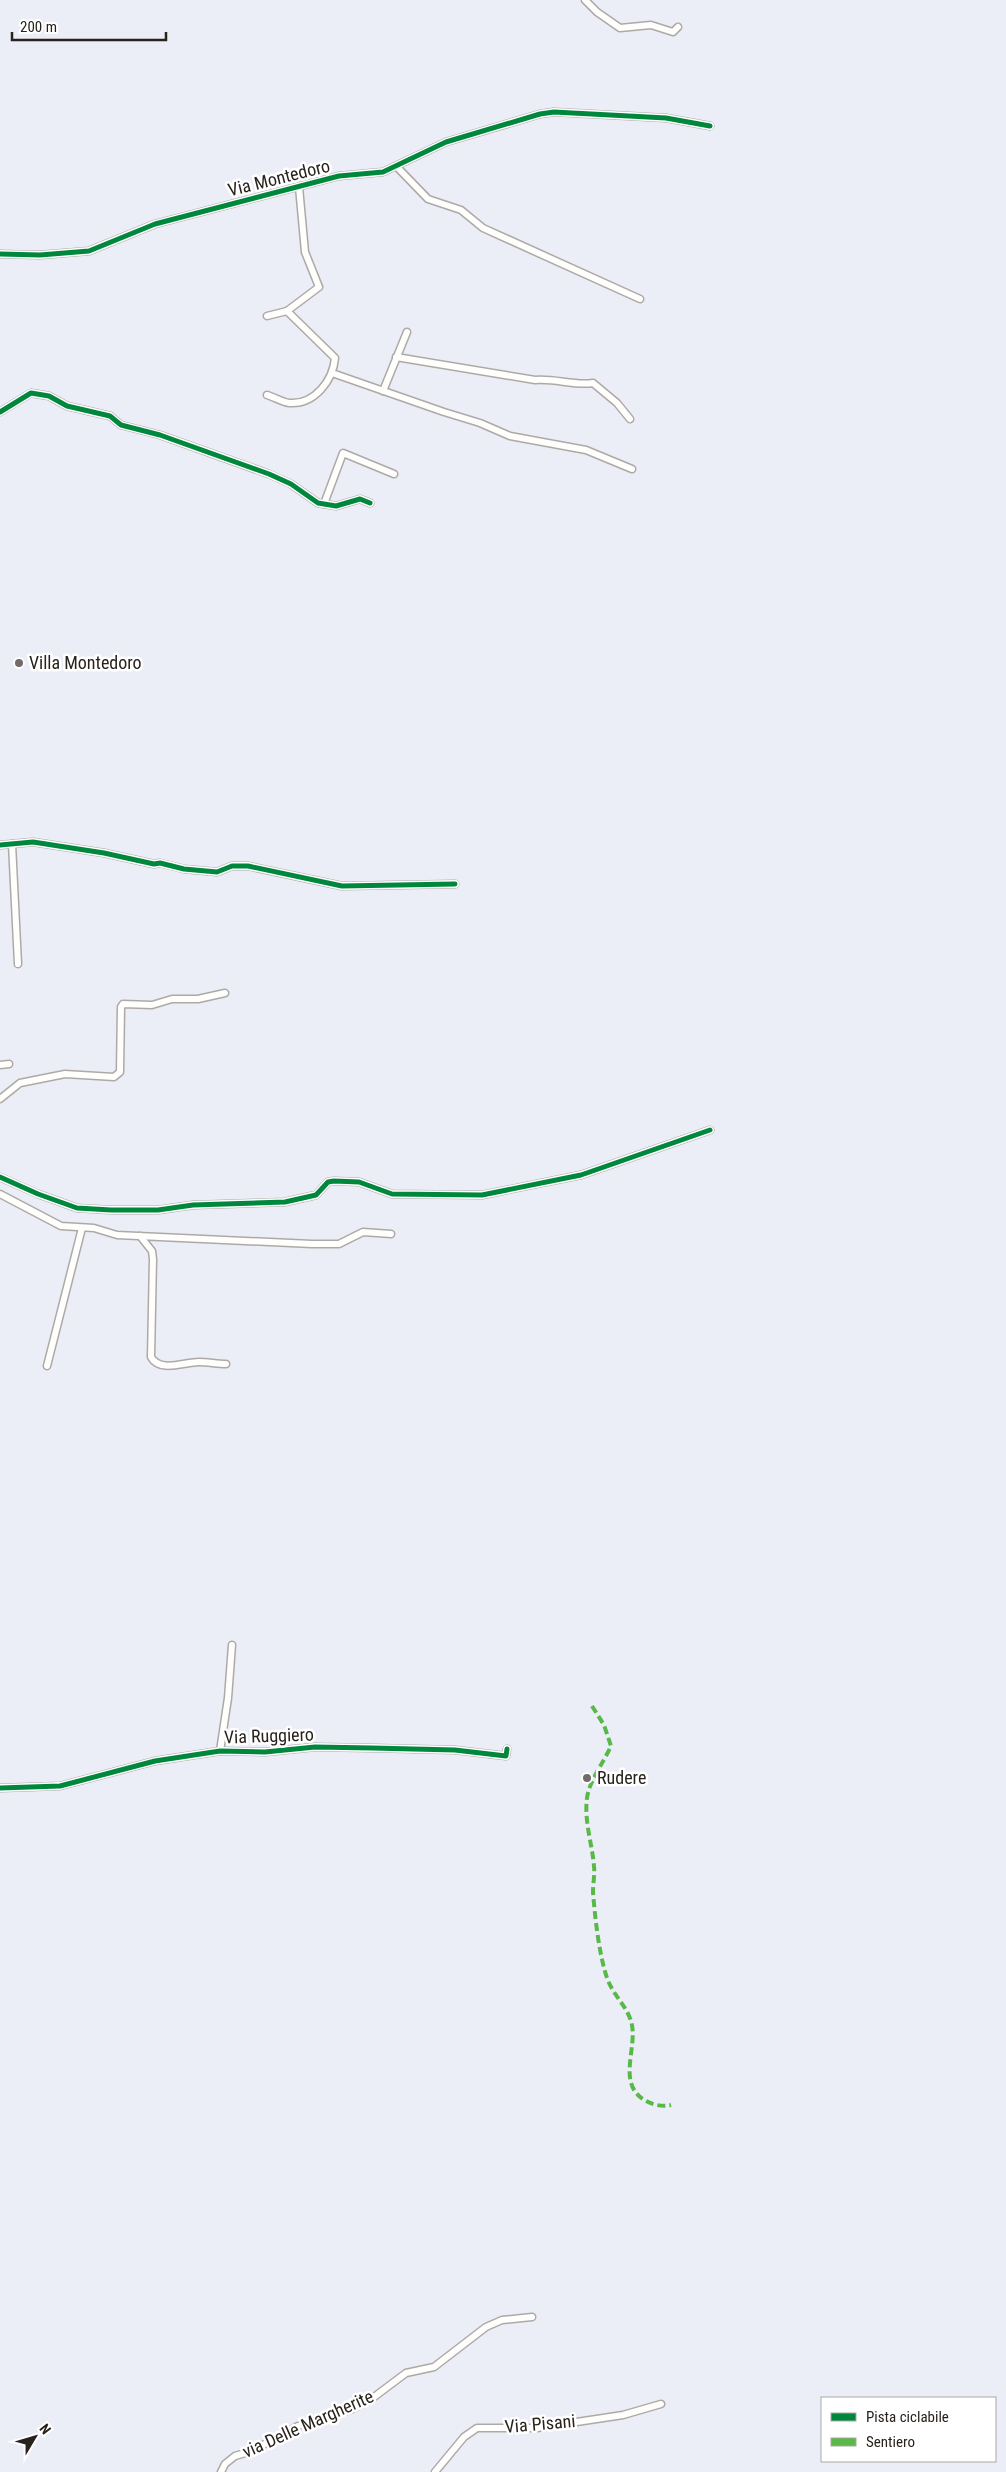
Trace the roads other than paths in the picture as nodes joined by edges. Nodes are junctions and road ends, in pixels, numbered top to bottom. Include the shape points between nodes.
1 (585, 0) edge
2 (678, 27) dead end
3 (710, 126) dead end
4 (396, 166) junction
5 (299, 187) junction
6 (0, 254) edge
7 (640, 299) dead end
8 (287, 311) junction
9 (267, 316) dead end
10 (406, 332) dead end
11 (396, 357) junction
12 (332, 373) junction
13 (383, 391) junction
14 (267, 395) dead end
15 (0, 412) edge
16 (630, 419) dead end
17 (632, 469) dead end
18 (394, 474) dead end
19 (370, 503) dead end
20 (324, 504) junction
21 (0, 844) edge
22 (12, 844) junction
23 (455, 884) dead end
24 (18, 964) dead end
25 (225, 993) dead end
26 (9, 1064) dead end
27 (0, 1066) edge
28 (0, 1099) edge
29 (710, 1130) dead end
30 (0, 1177) edge
31 (0, 1194) edge
32 (82, 1228) junction
33 (391, 1234) dead end
34 (140, 1236) junction
35 (226, 1364) dead end
36 (47, 1366) dead end
37 (232, 1645) dead end
38 (507, 1749) dead end
39 (220, 1751) junction
40 (0, 1788) edge
41 (532, 2317) dead end
42 (661, 2404) dead end
43 (220, 2472) edge
44 (435, 2472) edge

1 - 2 street via 620,28 651,25 673,32
3 - 4 street, Via Montedoro via 666,118 554,112 446,142
4 - 5 street, Via Montedoro via 375,174 338,176
4 - 7 street via 428,199 461,210 483,228
5 - 6 street, Via Montedoro via 155,224 89,251
5 - 8 street via 305,252 319,287
8 - 9 street
8 - 12 street via 335,358
10 - 11 street
11 - 13 street
11 - 16 street via 535,380 550,378 582,385 594,382
12 - 13 street
12 - 14 street via 319,392 302,400 286,402
13 - 17 street via 510,436 596,453
15 - 20 street via 31,393 49,396 66,406 110,416 121,425 160,435 269,474
18 - 20 street via 343,453
19 - 20 street via 360,499 336,506
21 - 22 street
22 - 23 street via 33,842 84,849 184,869 220,872 232,866 248,866 342,886
22 - 24 street
25 - 28 street via 152,1005 123,1004 120,1072 114,1076 65,1074 23,1082
26 - 27 street
29 - 30 street via 581,1175 482,1195 392,1194 359,1182 334,1181 328,1182 316,1195 285,1202 120,1211 77,1208
31 - 32 street via 61,1226
32 - 34 street
32 - 36 street
33 - 34 street via 363,1232 339,1244
34 - 35 street via 152,1251 153,1259 153,1360 158,1364
37 - 39 street
38 - 39 street, Via Ruggiero via 506,1756 454,1750 315,1747 265,1752
39 - 40 street, Via Ruggiero via 154,1761 60,1786
41 - 43 street, via Delle Margherite via 502,2320 486,2328 434,2367 406,2374 350,2410 298,2426 252,2451 235,2456
42 - 44 street, Via Pisani via 623,2415 537,2428 477,2428 464,2437

